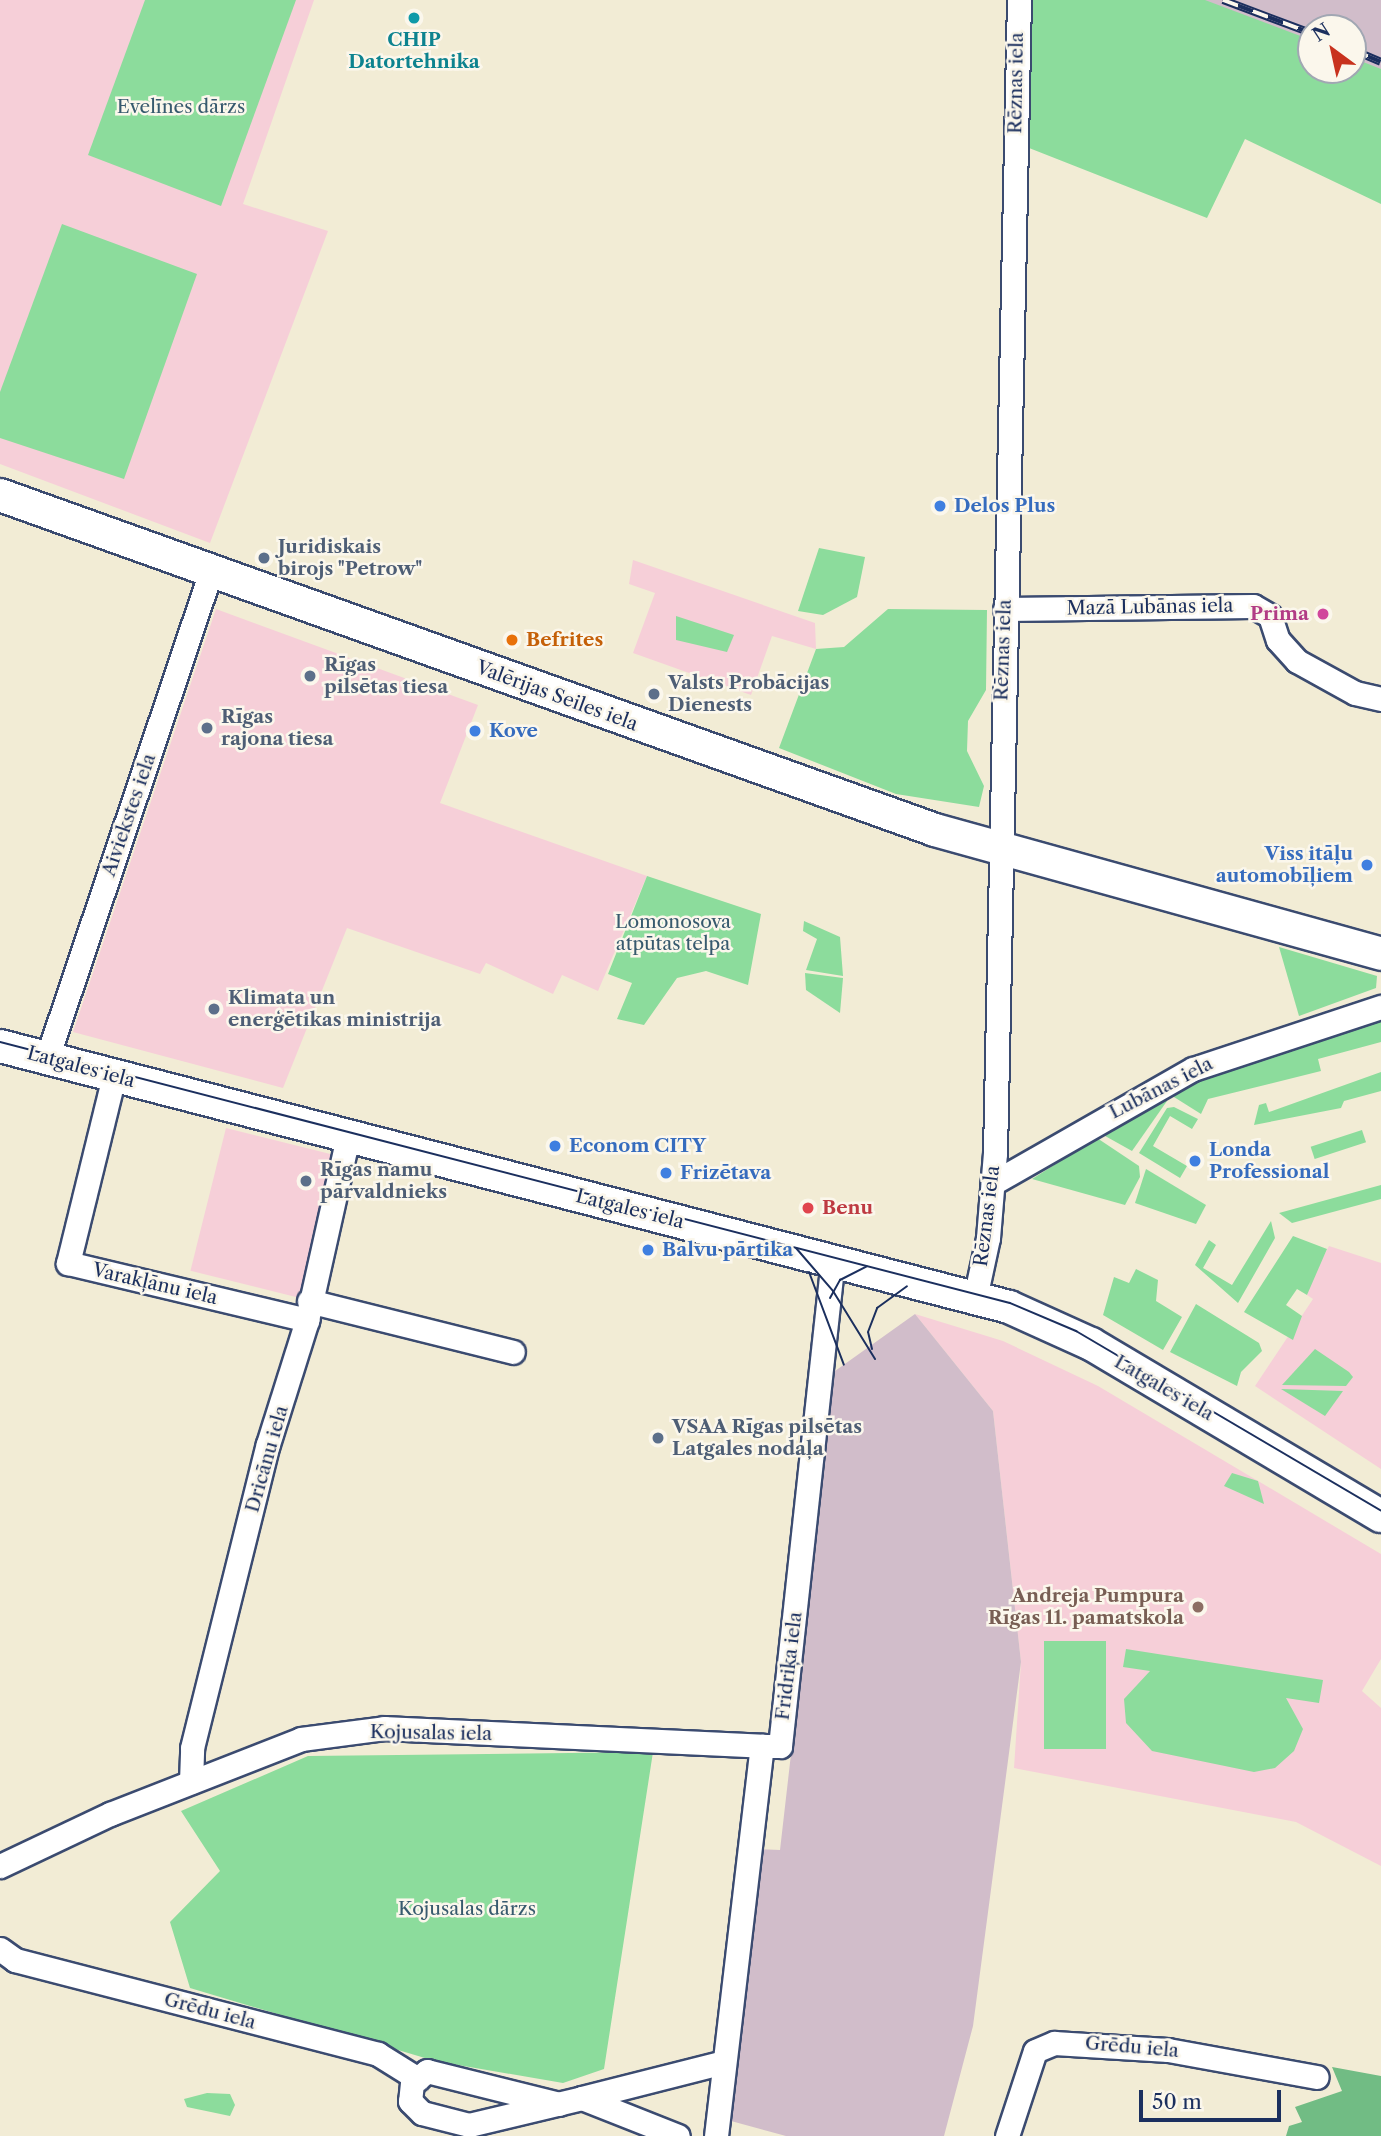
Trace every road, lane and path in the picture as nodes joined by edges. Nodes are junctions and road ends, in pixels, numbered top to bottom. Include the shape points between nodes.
1 (1019, 0) edge
2 (0, 495) edge
3 (211, 571) junction
4 (1004, 609) junction
5 (1381, 699) edge
6 (997, 848) junction
7 (1381, 954) edge
8 (1381, 1007) edge
9 (0, 1046) edge
10 (47, 1058) junction
11 (114, 1076) junction
12 (348, 1136) junction
13 (993, 1182) junction
14 (834, 1262) junction
15 (975, 1298) junction
16 (308, 1310) junction
17 (513, 1352) dead end
18 (1381, 1516) edge
19 (762, 1746) junction
20 (191, 1782) junction
21 (0, 1866) edge
22 (0, 1949) edge
23 (724, 2062) junction
24 (1317, 2077) dead end
25 (418, 2078) junction
26 (582, 2098) junction
27 (559, 2104) junction
28 (678, 2136) edge
29 (716, 2136) edge
30 (1007, 2136) edge

1 - 4 street, Rēznas iela
2 - 3 street, Valērijas Seiles iela
3 - 6 street, Valērijas Seiles iela
3 - 10 street, Aiviekstes iela
4 - 5 street, Mazā Lubānas iela via 1253,606 1270,616 1278,640 1297,661 1355,693
4 - 6 street, Rēznas iela
6 - 7 street
6 - 13 street, Rēznas iela
8 - 13 street, Lubānas iela via 1193,1069
9 - 10 street, Latgales iela
10 - 11 street, Latgales iela
11 - 12 street, Latgales iela
11 - 16 street, Varakļānu iela via 68,1263
12 - 14 street, Latgales iela
12 - 16 street, Dricānu iela
13 - 15 street, Rēznas iela
14 - 15 street, Latgales iela
14 - 19 street, Fridriķa iela via 780,1746
15 - 18 street, Latgales iela via 1091,1344
16 - 17 street, Varakļānu iela
16 - 20 street, Dricānu iela via 268,1444 192,1748
19 - 20 street, Kojusalas iela via 384,1728 272,1747
19 - 23 street, Fridriķa iela
20 - 21 street, Kojusalas iela
22 - 25 street, Grēdu iela via 15,1960 378,2054
23 - 26 street
23 - 29 street, Fridriķa iela
24 - 30 street, Grēdu iela via 1168,2050 1054,2043 1035,2051
25 - 27 street via 427,2071
25 - 27 street via 410,2101 422,2113 469,2125
26 - 27 street
26 - 28 street

